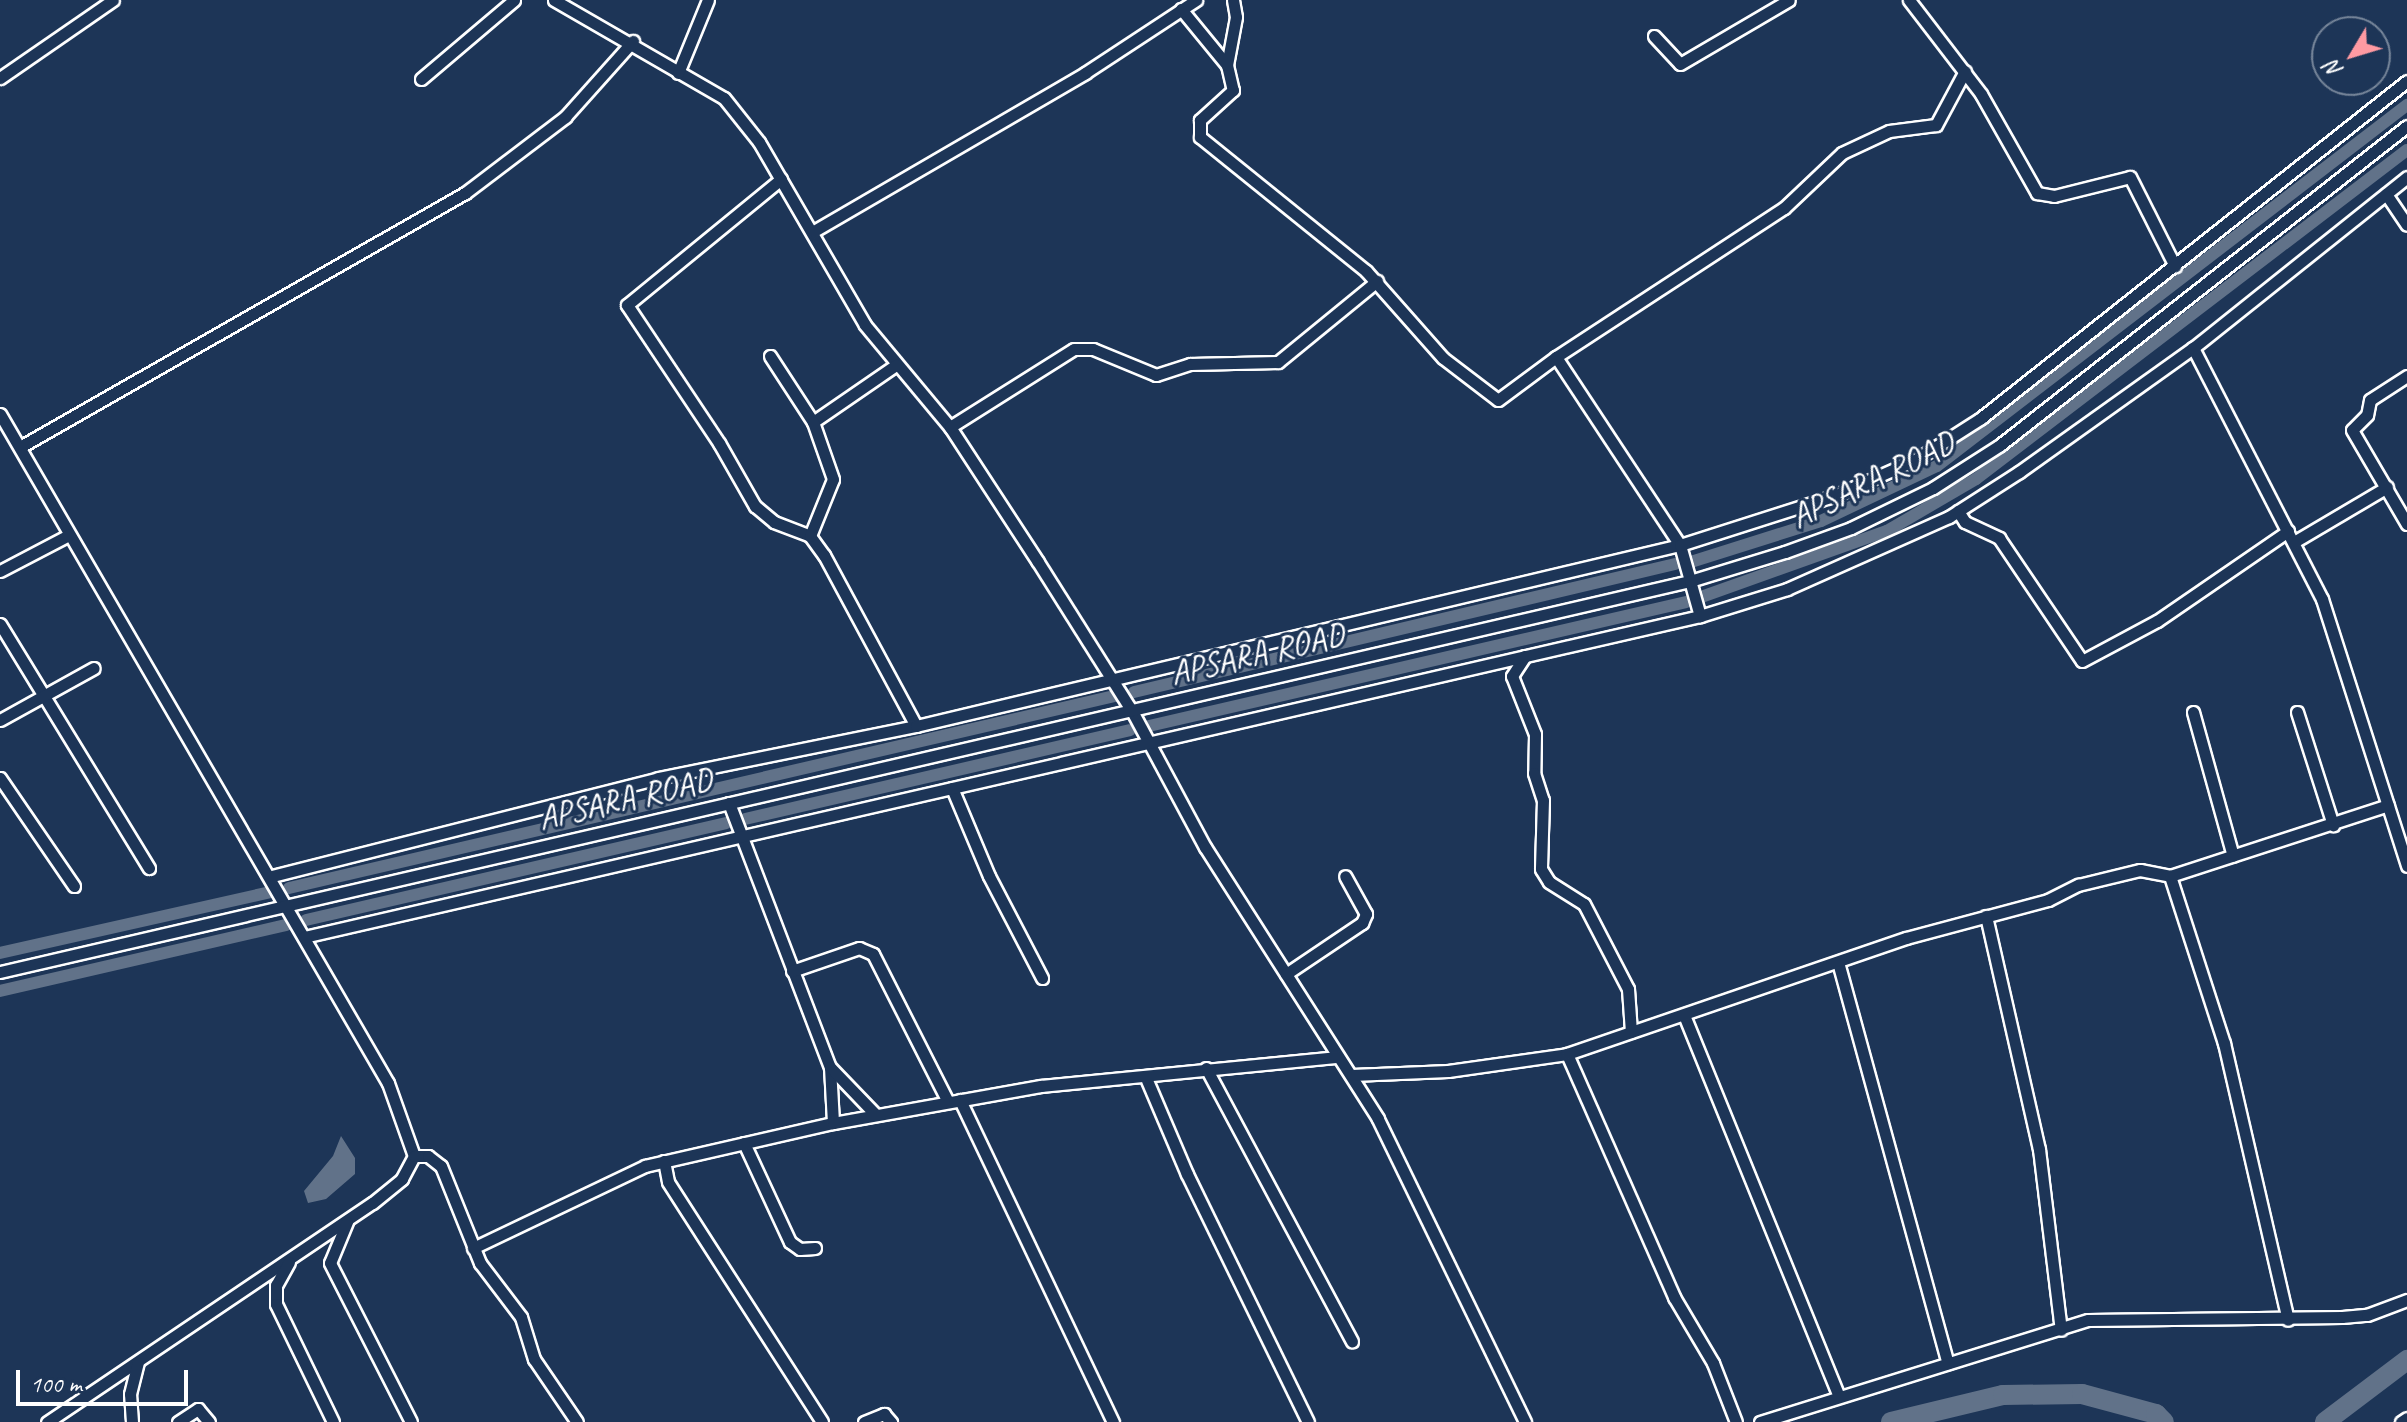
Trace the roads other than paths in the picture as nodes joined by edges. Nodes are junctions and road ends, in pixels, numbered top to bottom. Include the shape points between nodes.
1 (113, 0) edge
2 (514, 0) edge
3 (554, 0) edge
4 (708, 0) edge
5 (1169, 0) edge
6 (1196, 0) edge
7 (1233, 0) edge
8 (1789, 0) edge
9 (1909, 0) edge
10 (576, 5) edge
11 (1178, 11) junction
12 (1654, 36) dead end
13 (633, 41) junction
14 (1227, 65) junction
15 (1965, 71) junction
16 (678, 73) junction
17 (0, 78) edge
18 (421, 79) dead end
19 (2407, 81) edge
20 (2407, 126) edge
21 (2407, 177) edge
22 (781, 179) junction
23 (2386, 194) junction
24 (2407, 225) edge
25 (814, 231) junction
26 (2175, 266) junction
27 (1377, 281) junction
28 (2193, 348) junction
29 (770, 356) dead end
30 (1556, 357) junction
31 (896, 365) junction
32 (2407, 376) edge
33 (0, 414) edge
34 (813, 422) junction
35 (950, 427) junction
36 (20, 447) junction
37 (2387, 487) junction
38 (1958, 511) junction
39 (2407, 524) edge
40 (69, 535) junction
41 (810, 536) junction
42 (2291, 537) junction
43 (1680, 545) junction
44 (0, 571) edge
45 (1690, 581) junction
46 (1700, 616) junction
47 (0, 624) edge
48 (1525, 656) junction
49 (94, 668) dead end
50 (1110, 679) junction
51 (44, 695) junction
52 (1132, 711) junction
53 (2193, 712) dead end
54 (2297, 712) dead end
55 (0, 720) edge
56 (916, 726) junction
57 (1147, 743) junction
58 (0, 778) edge
59 (952, 788) junction
60 (729, 803) junction
61 (2388, 805) junction
62 (2333, 825) junction
63 (741, 836) junction
64 (2233, 856) junction
65 (2406, 858) edge
66 (149, 868) dead end
67 (272, 876) junction
68 (1345, 876) dead end
69 (2170, 876) junction
70 (74, 886) dead end
71 (288, 905) junction
72 (1986, 916) junction
73 (304, 937) junction
74 (1838, 962) junction
75 (792, 971) junction
76 (0, 972) edge
77 (1286, 974) junction
78 (1042, 978) dead end
79 (1684, 1015) junction
80 (1631, 1032) junction
81 (1567, 1054) junction
82 (1338, 1057) junction
83 (830, 1067) junction
84 (1206, 1068) junction
85 (1352, 1075) junction
86 (1146, 1078) junction
87 (954, 1101) junction
88 (876, 1115) junction
89 (833, 1123) junction
90 (744, 1143) junction
91 (414, 1156) junction
92 (664, 1161) junction
93 (348, 1220) junction
94 (473, 1248) junction
95 (815, 1248) dead end
96 (294, 1255) junction
97 (2407, 1300) edge
98 (2288, 1320) junction
99 (2061, 1330) junction
100 (1352, 1342) dead end
101 (138, 1363) junction
102 (1948, 1363) junction
103 (1839, 1396) junction
104 (2407, 1418) edge
105 (47, 1422) edge
106 (132, 1422) edge
107 (178, 1422) edge
108 (209, 1422) edge
109 (333, 1422) edge
110 (411, 1422) edge
111 (577, 1422) edge
112 (822, 1422) edge
113 (864, 1422) edge
114 (891, 1422) edge
115 (1113, 1422) edge
116 (1308, 1422) edge
117 (1525, 1422) edge
118 (1736, 1422) edge
119 (1760, 1422) edge
120 (2401, 1422) edge

1 - 17 street
2 - 18 street
3 - 10 street
4 - 16 street
5 - 11 street
6 - 11 street
7 - 14 street via 1236,17
8 - 12 street via 1683,63 1673,61
9 - 15 street
10 - 13 street
11 - 14 street
11 - 25 street via 1060,88
13 - 16 street
13 - 36 street via 565,117 465,193
14 - 27 street via 1233,90 1200,120 1200,137
15 - 26 street via 2037,193 2054,196 2130,177
15 - 30 street via 1936,125 1889,131 1842,153 1784,208
16 - 22 street via 724,98
19 - 26 street
20 - 45 street, APSARA ROAD via 1987,454 1851,528
21 - 23 street
22 - 25 street
22 - 41 street via 627,305 713,432 755,506 774,522
23 - 24 street
23 - 28 street
25 - 31 street via 841,288
26 - 43 street via 1981,418 1917,459 1834,496
27 - 30 street via 1443,358 1498,400
27 - 35 street via 1278,362 1190,364 1156,375 1093,349 1074,349
28 - 38 street
28 - 42 street
29 - 34 street
30 - 43 street
31 - 34 street
31 - 35 street
32 - 37 street via 2370,400 2367,415 2352,430
33 - 36 street
34 - 41 street via 833,479
35 - 50 street
36 - 40 street
37 - 39 street
37 - 42 street
38 - 42 street via 1965,522 1999,538 2082,661
38 - 46 street via 1864,558
40 - 44 street
40 - 67 street
41 - 56 street
42 - 61 street via 2322,599
43 - 45 street
43 - 50 street
45 - 46 street
45 - 52 street, APSARA ROAD
46 - 48 street
47 - 51 street
48 - 57 street
48 - 80 street via 1512,676 1535,734 1534,773 1543,800 1541,869 1549,882 1584,904 1628,989
49 - 51 street
50 - 52 street
50 - 56 street
51 - 55 street
51 - 66 street
52 - 57 street
52 - 60 street, APSARA ROAD
53 - 64 street
54 - 62 street
56 - 67 street via 643,781
57 - 59 street
57 - 77 street
58 - 70 street
59 - 63 street
59 - 78 street via 989,876
60 - 63 street
60 - 71 street, APSARA ROAD
61 - 62 street
61 - 65 street
62 - 64 street
63 - 73 street
63 - 75 street
64 - 69 street
67 - 71 street
68 - 77 street via 1366,914 1362,923
69 - 72 street via 2133,871
69 - 98 street via 2224,1043
71 - 73 street
71 - 76 street, APSARA ROAD
72 - 74 street
72 - 99 street via 2039,1149
73 - 91 street via 388,1083
74 - 79 street
74 - 102 street
75 - 83 street
75 - 87 street via 859,948 873,954
77 - 82 street
79 - 80 street
79 - 103 street
80 - 81 street
81 - 85 street via 1461,1070
81 - 118 street via 1674,1297 1713,1363
82 - 84 street
82 - 85 street
83 - 88 street
83 - 89 street
84 - 86 street
84 - 100 street
85 - 117 street
86 - 87 street
86 - 116 street
87 - 88 street
87 - 115 street
88 - 89 street
89 - 90 street
90 - 92 street
90 - 95 street via 790,1242 800,1249
91 - 93 street via 402,1179
91 - 94 street via 428,1156 441,1166
92 - 94 street via 583,1193
92 - 112 street via 668,1182
93 - 96 street
93 - 110 street via 330,1263
94 - 111 street via 521,1317 534,1359
96 - 101 street
96 - 109 street via 276,1285 276,1304
97 - 98 street via 2367,1315
98 - 99 street via 2106,1316
99 - 102 street
101 - 105 street
101 - 106 street via 130,1394
102 - 103 street
103 - 119 street
104 - 120 street
107 - 108 street via 198,1409
113 - 114 street via 884,1414

